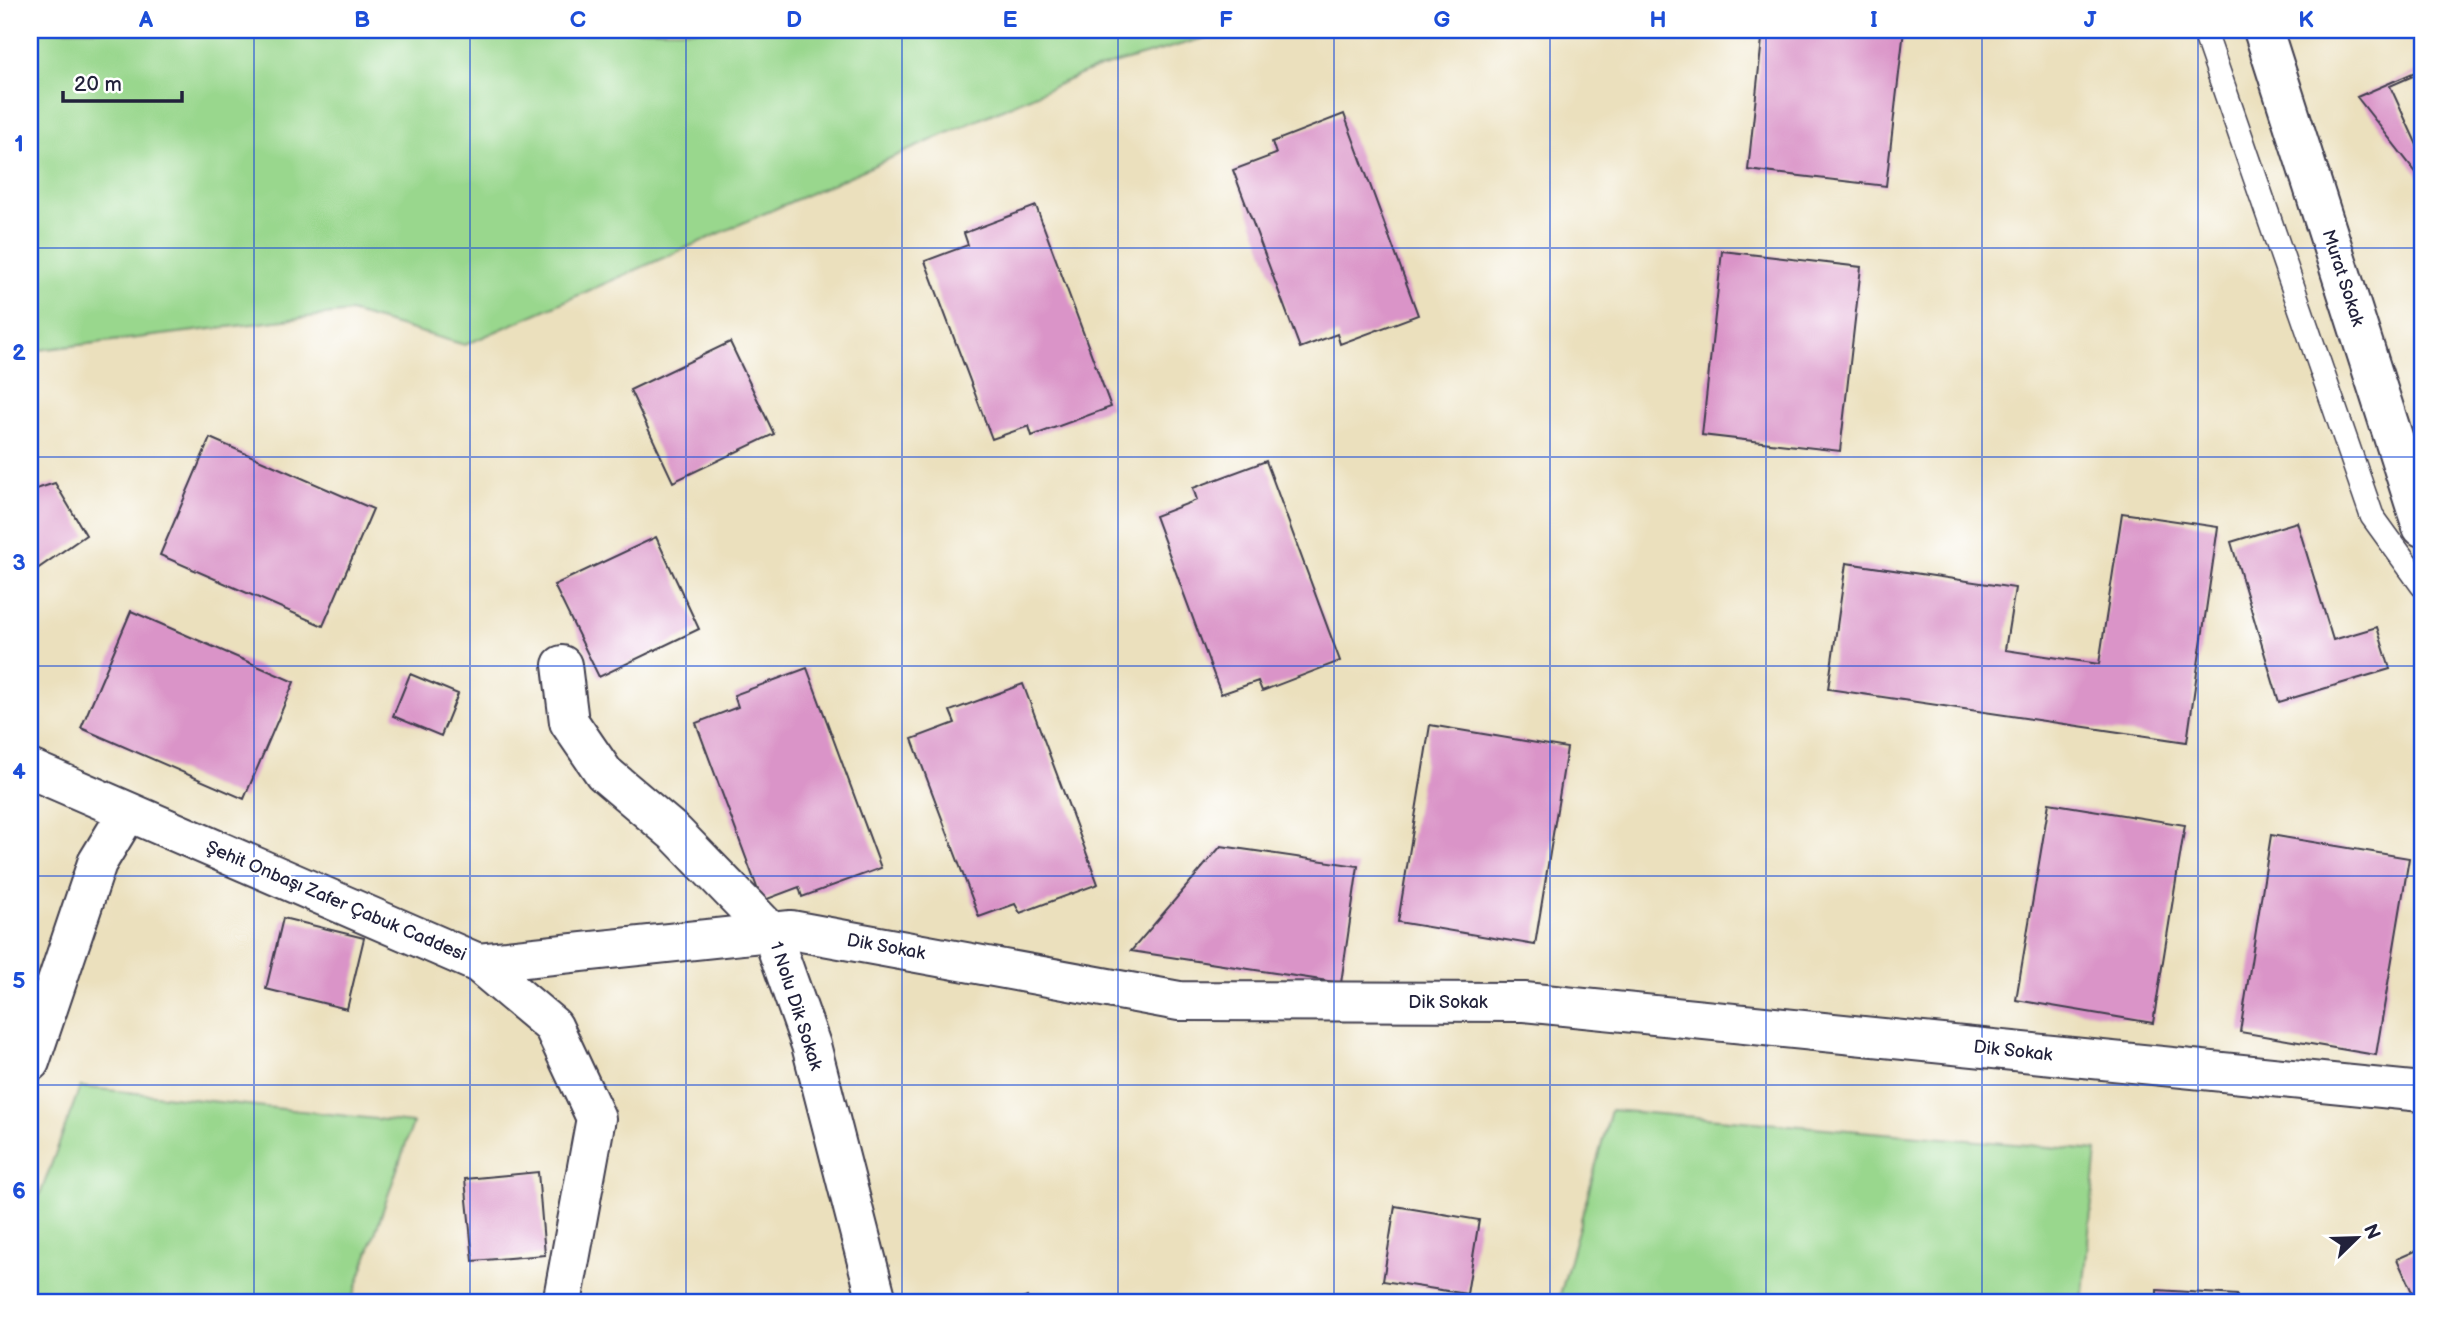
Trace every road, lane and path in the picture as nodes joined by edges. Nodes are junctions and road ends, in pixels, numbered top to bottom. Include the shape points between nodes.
1 (2204, 30) edge
2 (2263, 30) edge
3 (2422, 527) edge
4 (2422, 585) edge
5 (562, 665) dead end
6 (30, 769) edge
7 (128, 812) junction
8 (771, 932) junction
9 (478, 963) junction
10 (30, 1062) edge
11 (2422, 1092) edge
12 (876, 1297) dead end
13 (562, 1303) edge

1 - 4 lane via 2372,516
2 - 3 street, Murat Sokak
5 - 8 street, 1 Nolu Dik Sokak via 569,722 604,774 675,833
6 - 7 street, Şehit Onbaşı Zafer Çabuk Caddesi
7 - 9 street, Şehit Onbaşı Zafer Çabuk Caddesi
7 - 10 street via 97,863
8 - 9 street, Dik Sokak
8 - 11 street, Dik Sokak via 791,930 1179,1001 1524,1002
8 - 12 street, 1 Nolu Dik Sokak via 811,1045
9 - 13 street, Şehit Onbaşı Zafer Çabuk Caddesi via 553,1026 596,1118

